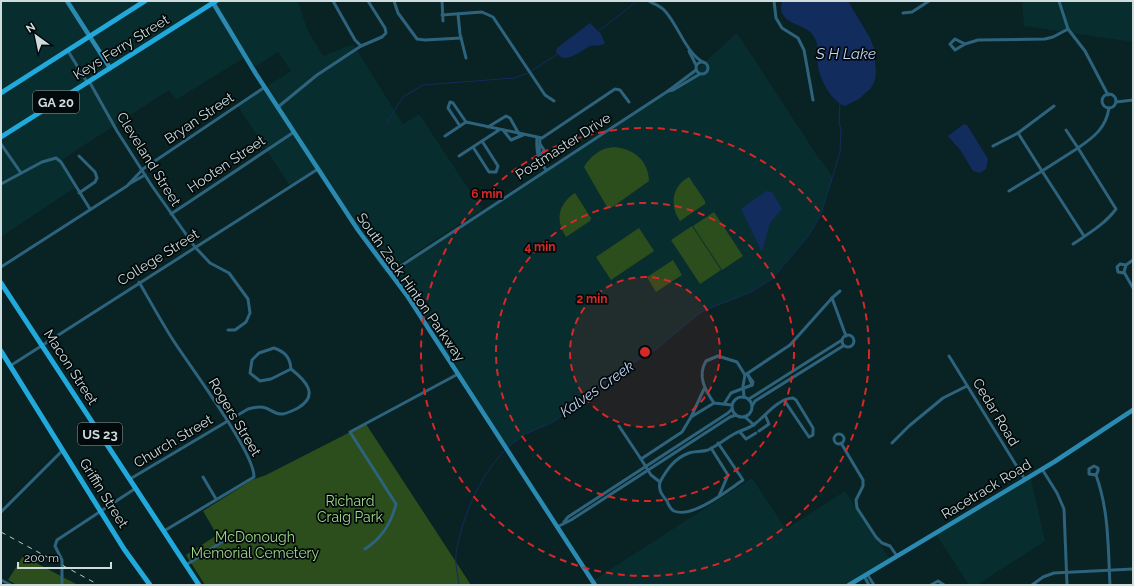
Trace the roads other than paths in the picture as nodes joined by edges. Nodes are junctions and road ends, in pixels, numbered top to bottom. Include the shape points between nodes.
1 (67, 1) edge
2 (145, 1) edge
3 (333, 1) edge
4 (368, 1) edge
5 (394, 1) edge
6 (442, 1) edge
7 (649, 1) edge
8 (774, 1) edge
9 (929, 1) edge
10 (1059, 1) edge
11 (213, 2) edge
12 (903, 13) dead end
13 (458, 14) junction
14 (442, 15) junction
15 (443, 21) dead end
16 (1068, 29) junction
17 (90, 36) junction
18 (461, 38) junction
19 (685, 42) junction
20 (965, 44) junction
21 (361, 46) junction
22 (68, 51) junction
23 (466, 58) dead end
24 (703, 62) junction
25 (696, 66) junction
26 (110, 68) junction
27 (696, 70) junction
28 (700, 74) junction
29 (88, 82) junction
30 (265, 87) junction
31 (668, 91) junction
32 (1, 93) edge
33 (1108, 94) junction
34 (813, 100) dead end
35 (1133, 100) edge
36 (554, 101) dead end
37 (629, 102) dead end
38 (1116, 102) junction
39 (1054, 106) dead end
40 (278, 107) junction
41 (1109, 108) junction
42 (466, 122) junction
43 (460, 126) junction
44 (488, 127) junction
45 (501, 130) junction
46 (1066, 130) dead end
47 (294, 132) junction
48 (1018, 133) junction
49 (521, 134) junction
50 (445, 136) dead end
51 (1, 137) edge
52 (538, 138) junction
53 (482, 141) junction
54 (1, 144) edge
55 (993, 146) dead end
56 (473, 147) junction
57 (1078, 148) junction
58 (78, 156) dead end
59 (459, 156) dead end
60 (539, 159) junction
61 (143, 169) junction
62 (318, 169) junction
63 (524, 170) dead end
64 (546, 170) junction
65 (1042, 171) junction
66 (21, 173) junction
67 (145, 175) junction
68 (1, 184) edge
69 (129, 184) junction
70 (1009, 192) dead end
71 (79, 193) junction
72 (90, 209) junction
73 (171, 214) junction
74 (1084, 236) junction
75 (1073, 244) dead end
76 (194, 247) junction
77 (1133, 260) edge
78 (1126, 265) junction
79 (1, 267) edge
80 (390, 273) junction
81 (1124, 273) junction
82 (139, 282) junction
83 (1, 283) edge
84 (1133, 288) edge
85 (840, 291) dead end
86 (832, 298) junction
87 (228, 330) dead end
88 (846, 336) junction
89 (842, 340) junction
90 (42, 345) junction
91 (843, 346) junction
92 (1, 351) edge
93 (950, 356) dead end
94 (10, 366) junction
95 (291, 369) junction
96 (458, 374) junction
97 (746, 375) junction
98 (750, 380) junction
99 (743, 384) junction
100 (967, 386) junction
101 (704, 389) junction
102 (744, 389) junction
103 (744, 397) junction
104 (749, 399) junction
105 (784, 400) junction
106 (714, 403) junction
107 (724, 404) junction
108 (752, 406) junction
109 (732, 407) junction
110 (1133, 410) edge
111 (750, 413) junction
112 (736, 415) junction
113 (765, 415) junction
114 (745, 416) junction
115 (691, 417) junction
116 (750, 420) junction
117 (227, 421) junction
118 (754, 425) junction
119 (619, 426) dead end
120 (740, 432) junction
121 (842, 443) dead end
122 (892, 443) dead end
123 (718, 444) junction
124 (711, 448) junction
125 (63, 450) junction
126 (640, 459) junction
127 (1042, 468) junction
128 (647, 469) junction
129 (1096, 475) dead end
130 (203, 477) dead end
131 (1024, 478) junction
132 (130, 479) junction
133 (660, 482) junction
134 (136, 488) junction
135 (719, 496) junction
136 (216, 499) junction
137 (101, 510) junction
138 (1, 512) edge
139 (557, 527) junction
140 (164, 531) junction
141 (234, 534) dead end
142 (365, 549) dead end
143 (897, 556) junction
144 (186, 565) junction
145 (1133, 569) edge
146 (1109, 570) junction
147 (1067, 572) junction
148 (866, 575) junction
149 (1, 580) edge
150 (11, 585) edge
151 (62, 585) edge
152 (150, 585) edge
153 (199, 585) edge
154 (595, 585) edge
155 (849, 585) edge
156 (869, 585) edge
157 (874, 585) edge
158 (931, 585) edge
159 (944, 585) edge
160 (1032, 585) edge
161 (1067, 585) edge
162 (1110, 585) edge

1 - 17 main road
2 - 17 main road, GA 20
3 - 21 street
4 - 21 street via 386,33
5 - 18 street via 398,12 417,39
6 - 14 street
7 - 19 street via 666,12
8 - 34 street via 776,18 782,28 798,38 804,50
9 - 12 street via 912,12
10 - 16 street
11 - 26 main road, Keys Ferry Street / GA 20
11 - 30 main road, South Zack Hinton Parkway
13 - 14 street
13 - 18 street
13 - 36 street via 484,12 496,19 545,95
14 - 15 street
16 - 20 street via 1044,39 978,40
16 - 33 street via 1085,51
17 - 22 main road, GA 20
17 - 26 main road
18 - 23 street
19 - 24 street
19 - 25 street
20 - 20 street via 955,39 950,44 955,50
21 - 40 street
22 - 29 street, Cleveland Street
22 - 32 main road, GA 20
24 - 25 street
24 - 28 street via 708,66 708,70 705,74
25 - 27 street
26 - 29 main road, Keys Ferry Street / GA 20
27 - 28 street
27 - 31 street
28 - 31 street
29 - 51 main road, Keys Ferry Street / GA 20
29 - 61 street, Cleveland Street
30 - 40 main road, South Zack Hinton Parkway
30 - 61 street, Bryan Street
31 - 64 street, Postmaster Drive
33 - 38 street via 1114,96
33 - 41 street via 1102,102
35 - 38 street
37 - 52 street via 620,90 615,89 550,134
38 - 41 street
39 - 48 street
40 - 47 main road, South Zack Hinton Parkway
41 - 57 street via 1102,128
42 - 43 street
42 - 43 street via 450,102 448,108
42 - 44 street
43 - 50 street
44 - 45 street
44 - 49 street via 506,116
45 - 49 street
45 - 49 street via 512,140
45 - 53 street
46 - 57 street
47 - 62 main road, South Zack Hinton Parkway
47 - 73 street, Hooten Street
48 - 55 street
48 - 65 street
49 - 52 street
52 - 60 street
52 - 60 street
53 - 56 street
53 - 56 street via 498,165 496,172 489,171
54 - 66 street
56 - 59 street
57 - 65 street
57 - 74 street via 1116,209 1102,224
58 - 71 street via 95,172 97,178
60 - 63 street
60 - 64 street
61 - 67 street, Cleveland Street
61 - 69 street, Bryan Street
62 - 76 street, College Street
62 - 80 main road, South Zack Hinton Parkway
64 - 80 street, Postmaster Drive
65 - 70 street
65 - 74 street
66 - 68 street
66 - 71 street via 45,160 56,158
67 - 69 street, Bryan Street
67 - 73 street, Cleveland Street
69 - 72 street, Bryan Street
71 - 72 street
72 - 79 street, Bryan Street
73 - 76 street, Cleveland Street
74 - 75 street
76 - 82 street, College Street
76 - 87 street, Cleveland Street via 210,263 229,273 248,299 250,313 246,322 235,330
77 - 78 street
78 - 81 street
78 - 81 street via 1120,264 1117,268 1119,272
80 - 96 main road, South Zack Hinton Parkway
81 - 84 street
82 - 90 street, College Street
82 - 117 street, Rogers Street
83 - 90 main road, Macon Street / US 23
85 - 86 street
86 - 88 street
86 - 97 street via 790,345
88 - 89 street
88 - 91 street via 852,337 853,344 849,347
89 - 91 street
89 - 104 street
90 - 94 street, College Street
90 - 132 main road, Macon Street / US 23
91 - 108 street via 755,401
92 - 94 main road, Griffin Street / US 23
93 - 100 street, Cedar Road
94 - 125 main road, Griffin Street / US 23
95 - 95 street via 288,356 274,348 259,353 252,360 250,372 260,381 271,379
95 - 117 street, Church Street via 305,381 309,389 309,397 303,405 284,414 266,406 258,406
96 - 139 main road, South Zack Hinton Parkway
96 - 142 street via 350,432 396,504 385,531
97 - 98 street
97 - 99 street
97 - 101 street via 737,362 718,356 712,358 704,364
98 - 99 street
98 - 102 street via 753,382 752,385
99 - 102 street
100 - 122 street via 943,398
100 - 131 street, Cedar Road
101 - 106 street
101 - 115 street
102 - 103 street
102 - 107 street via 731,393
103 - 104 street
103 - 109 street via 737,398
104 - 108 street
105 - 105 street via 796,400 813,428 813,435 809,437
105 - 113 street
106 - 107 street
106 - 115 street
107 - 109 street
108 - 111 street
109 - 112 street
109 - 128 street via 728,414
110 - 127 main road, Racetrack Road
111 - 114 street
111 - 116 street
112 - 114 street
112 - 128 street
113 - 118 street
113 - 120 street via 769,424 758,432 746,439
114 - 116 street
115 - 126 street via 682,432
116 - 118 street
117 - 132 street, Church Street
117 - 136 street, Rogers Street via 250,460 254,477
118 - 120 street
119 - 126 street
120 - 123 street
121 - 143 street via 863,480 863,486 856,498 857,508 876,537 890,546
123 - 124 street
123 - 135 street via 743,480
124 - 133 street via 689,453 672,464
124 - 135 street via 728,474
125 - 137 main road, Griffin Street / US 23
125 - 138 street
126 - 128 street
127 - 131 main road, Racetrack Road
127 - 147 street via 1064,509
128 - 133 street
128 - 139 street
129 - 146 street via 1106,512
130 - 136 street
131 - 143 main road, Racetrack Road
132 - 134 main road, Macon Street / US 23
133 - 135 street via 658,488 673,511 696,510
134 - 137 street
134 - 140 main road, Macon Street / US 23
136 - 140 street, Rogers Street
137 - 151 street via 57,541 55,546 62,565
137 - 152 main road, Griffin Street / US 23 via 124,549
139 - 154 main road, South Zack Hinton Parkway
140 - 144 main road, Macon Street / US 23
141 - 144 street
143 - 148 main road, Racetrack Road
144 - 153 main road, Macon Street / US 23
145 - 146 street
146 - 147 street
146 - 162 street
147 - 160 street via 1048,574
147 - 161 street
148 - 155 main road, Racetrack Road
148 - 156 street
148 - 157 street
149 - 150 street
158 - 159 street via 938,581

